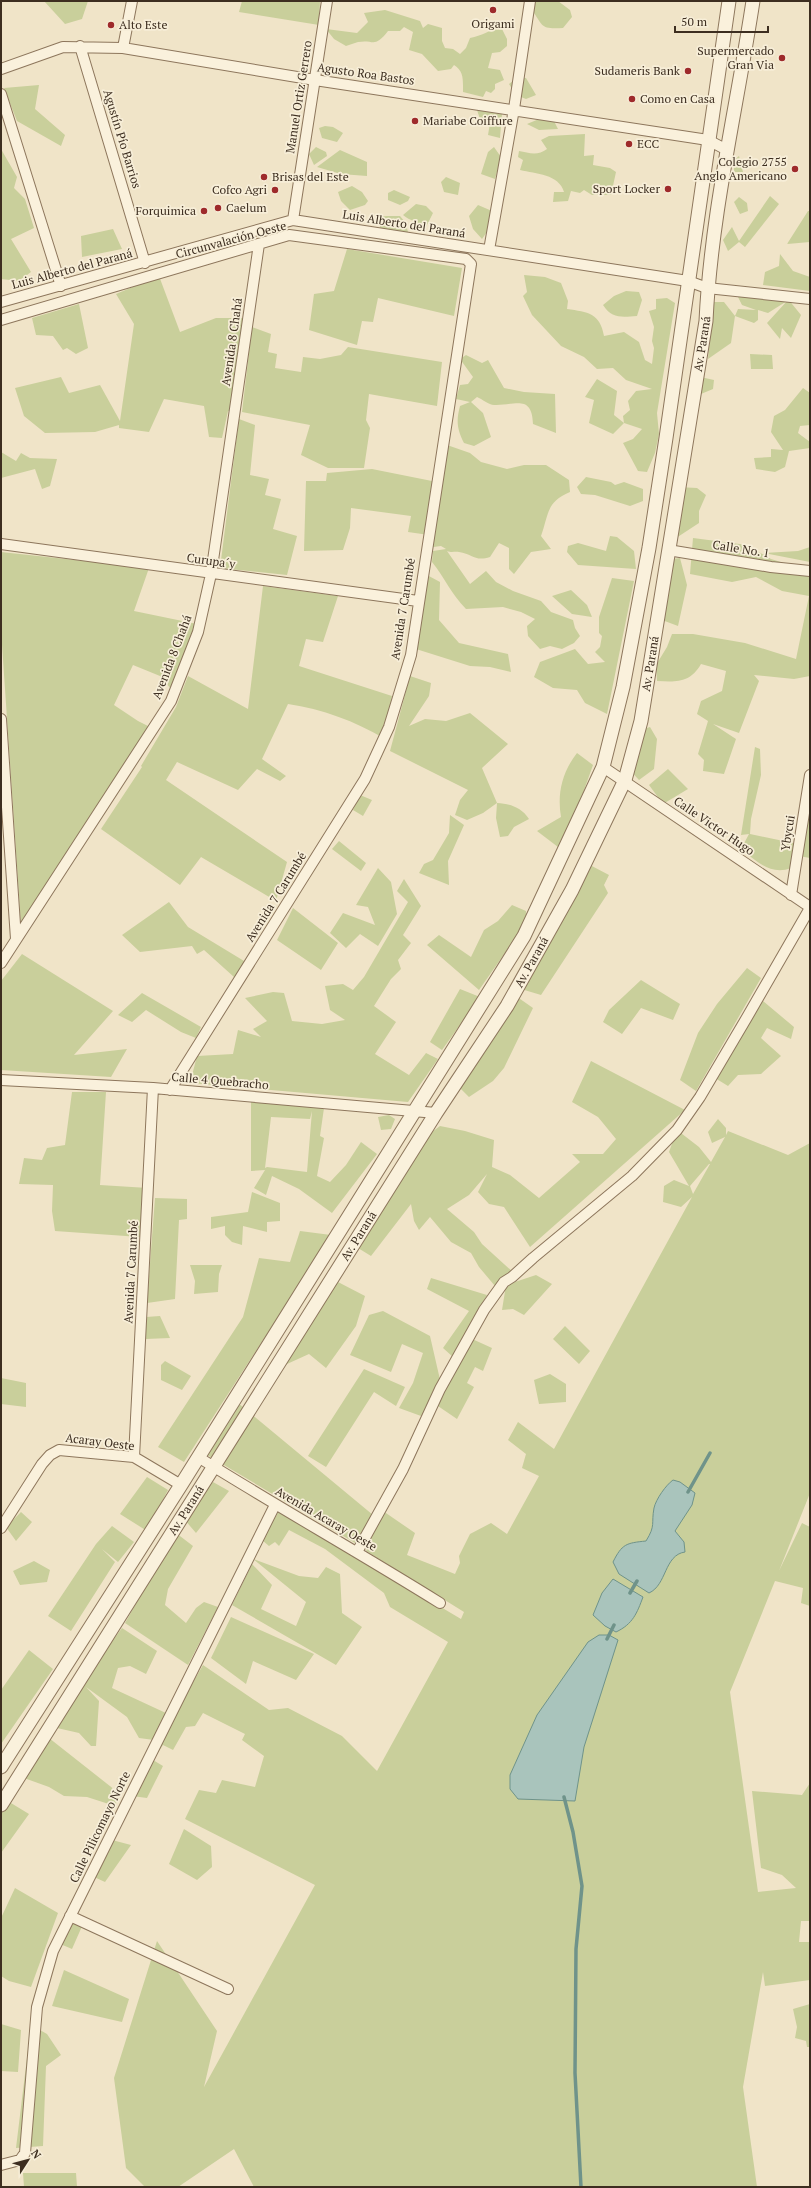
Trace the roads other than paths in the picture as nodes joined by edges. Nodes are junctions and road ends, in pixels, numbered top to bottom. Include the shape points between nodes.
1 (132, 1) edge
2 (327, 1) edge
3 (530, 1) edge
4 (728, 1) edge
5 (753, 1) edge
6 (80, 46) junction
7 (123, 48) junction
8 (1, 69) edge
9 (315, 80) junction
10 (1, 94) edge
11 (514, 109) junction
12 (708, 140) junction
13 (728, 150) junction
14 (293, 220) junction
15 (259, 244) junction
16 (489, 250) junction
17 (145, 263) junction
18 (471, 264) joint
19 (688, 281) junction
20 (61, 286) junction
21 (707, 288) junction
22 (810, 299) edge
23 (1, 302) edge
24 (1, 320) edge
25 (1, 544) edge
26 (668, 550) junction
27 (810, 571) edge
28 (211, 574) junction
29 (418, 601) junction
30 (1, 719) edge
31 (2, 753) edge
32 (603, 767) junction
33 (810, 775) edge
34 (625, 780) junction
35 (791, 894) junction
36 (810, 907) edge
37 (16, 939) junction
38 (1, 962) edge
39 (1, 1080) edge
40 (153, 1088) junction
41 (170, 1090) junction
42 (415, 1110) junction
43 (436, 1113) junction
44 (134, 1456) junction
45 (198, 1457) junction
46 (215, 1467) junction
47 (181, 1485) junction
48 (275, 1505) junction
49 (1, 1528) edge
50 (357, 1552) junction
51 (440, 1602) dead end
52 (1, 1768) edge
53 (1, 1805) edge
54 (70, 1916) junction
55 (228, 1988) dead end
56 (1, 2165) edge

1 - 7 street
2 - 9 street, Manuel Ortiz Gerrero
3 - 11 street
4 - 12 street, Av. Paraná
5 - 13 street, Av. Paraná
6 - 7 street, Agusto Roa Bastos
6 - 8 street, Agusto Roa Bastos via 63,47
6 - 17 street, Agustín Pío Barrios
7 - 9 street, Agusto Roa Bastos
9 - 11 street, Agusto Roa Bastos
9 - 14 street, Manuel Ortiz Gerrero
10 - 20 street
11 - 12 street, Agusto Roa Bastos
11 - 16 street
12 - 13 street, Agusto Roa Bastos
12 - 19 street, Av. Paraná
13 - 21 street, Av. Paraná
14 - 16 street, Luis Alberto del Paraná
14 - 17 street, Luis Alberto del Paraná
15 - 18 street, Circunvalación Oeste via 289,235 466,259
15 - 24 street, Circunvalación Oeste
15 - 28 street, Avenida 8 Chahá
16 - 19 street, Luis Alberto del Paraná
17 - 20 street, Luis Alberto del Paraná
18 - 29 street, Avenida 7 Carumbé
19 - 21 street, Luis Alberto del Paraná
19 - 32 street, Av. Paraná via 648,548 623,687
20 - 23 street, Luis Alberto del Paraná
21 - 22 street, Luis Alberto del Paraná
21 - 26 street, Av. Paraná via 706,321
25 - 28 street, Curupa´y
26 - 27 street, Calle No. 1
26 - 34 street, Av. Paraná via 641,721
28 - 29 street, Curupa´y
28 - 37 street, Avenida 8 Chahá via 198,632 171,701
29 - 41 street, Avenida 7 Carumbé via 411,655 389,727 365,779
30 - 31 street
31 - 37 street
32 - 34 street, Calle Victor Hugo
32 - 42 street, Av. Paraná via 524,936
33 - 35 street, Ybycui
34 - 35 street, Calle Victor Hugo
34 - 43 street, Av. Paraná via 572,890 507,1006
35 - 36 street, Calle Victor Hugo
36 - 50 street via 700,1097 677,1130 632,1176 504,1282 484,1310 440,1389 403,1469
37 - 38 street, Avenida 8 Chahá
39 - 40 street, Calle 4 Quebracho
40 - 41 street, Calle 4 Quebracho
40 - 44 street, Avenida 7 Carumbé
41 - 42 street, Calle 4 Quebracho
42 - 43 street, Calle 4 Quebracho
42 - 45 street, Av. Paraná
43 - 46 street, Av. Paraná
44 - 47 street, Acaray Oeste
44 - 49 street, Acaray Oeste via 54,1451 42,1464
45 - 46 street, Avenida Acaray Oeste
45 - 47 street, Av. Paraná
46 - 48 street, Avenida Acaray Oeste
46 - 53 street, Av. Paraná
47 - 52 street, Av. Paraná
48 - 50 street, Avenida Acaray Oeste
48 - 54 street, Calle Pilicomayo Norte
50 - 51 street, Avenida Acaray Oeste
54 - 55 street
54 - 56 street, Calle Pilicomayo Norte via 53,1951 37,2007 25,2153 20,2160

